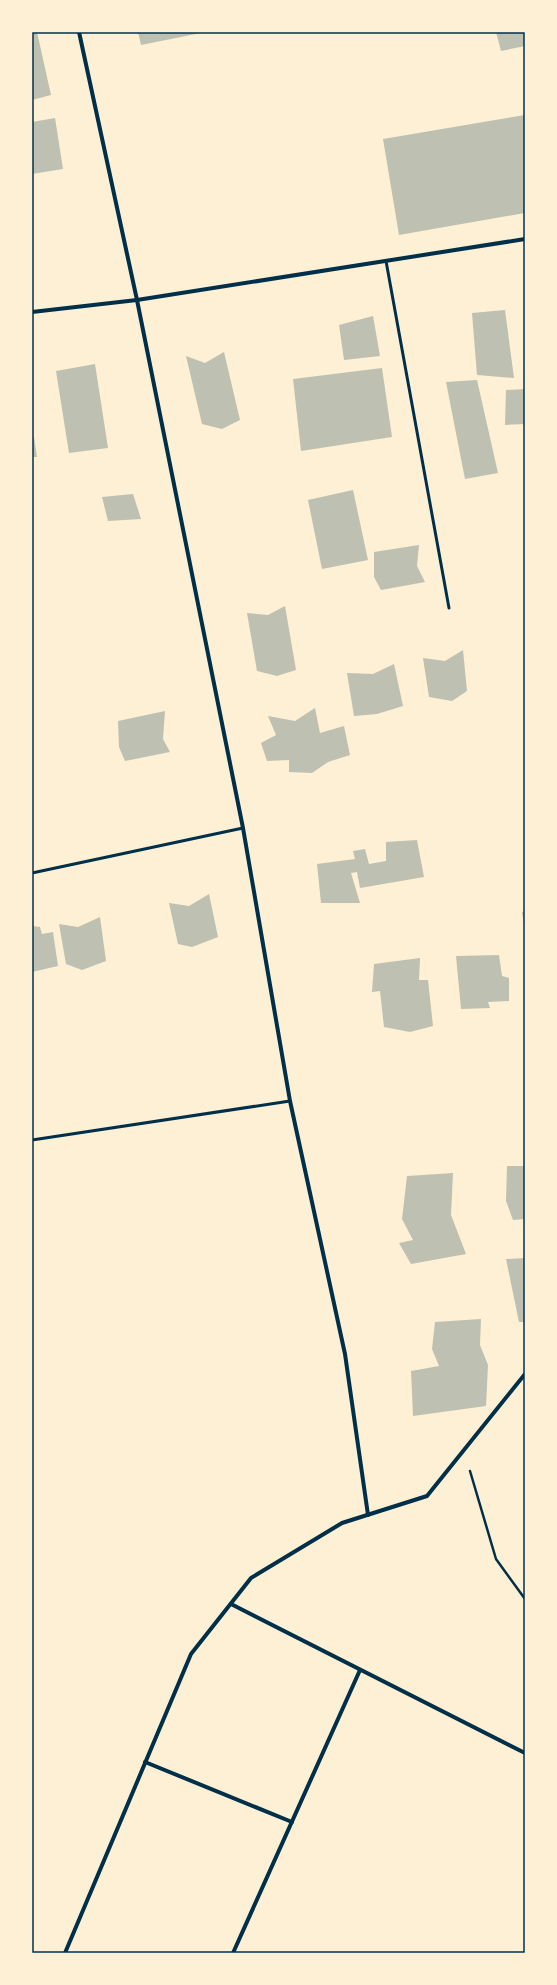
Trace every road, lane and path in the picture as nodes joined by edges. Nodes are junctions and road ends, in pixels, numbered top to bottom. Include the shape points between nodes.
1 (79, 32) edge
2 (525, 239) edge
3 (386, 261) junction
4 (137, 300) junction
5 (32, 312) edge
6 (449, 608) dead end
7 (243, 828) junction
8 (32, 873) edge
9 (290, 1101) junction
10 (32, 1140) edge
11 (525, 1374) edge
12 (464, 1451) junction
13 (368, 1515) junction
14 (525, 1599) edge
15 (231, 1604) junction
16 (360, 1670) junction
17 (525, 1753) edge
18 (145, 1762) junction
19 (292, 1822) junction
20 (64, 1953) edge
21 (233, 1953) edge

1 - 4 street
2 - 3 street
3 - 4 street
3 - 6 lane
4 - 5 street
4 - 7 street
7 - 8 lane
7 - 9 street
9 - 10 lane
9 - 13 street via 345,1354
11 - 12 street
12 - 13 street via 427,1496
12 - 14 path via 496,1559
13 - 15 street via 342,1524 251,1578
15 - 16 street
15 - 18 street via 191,1654
16 - 17 street
16 - 19 street
18 - 19 street
18 - 20 street
19 - 21 street

